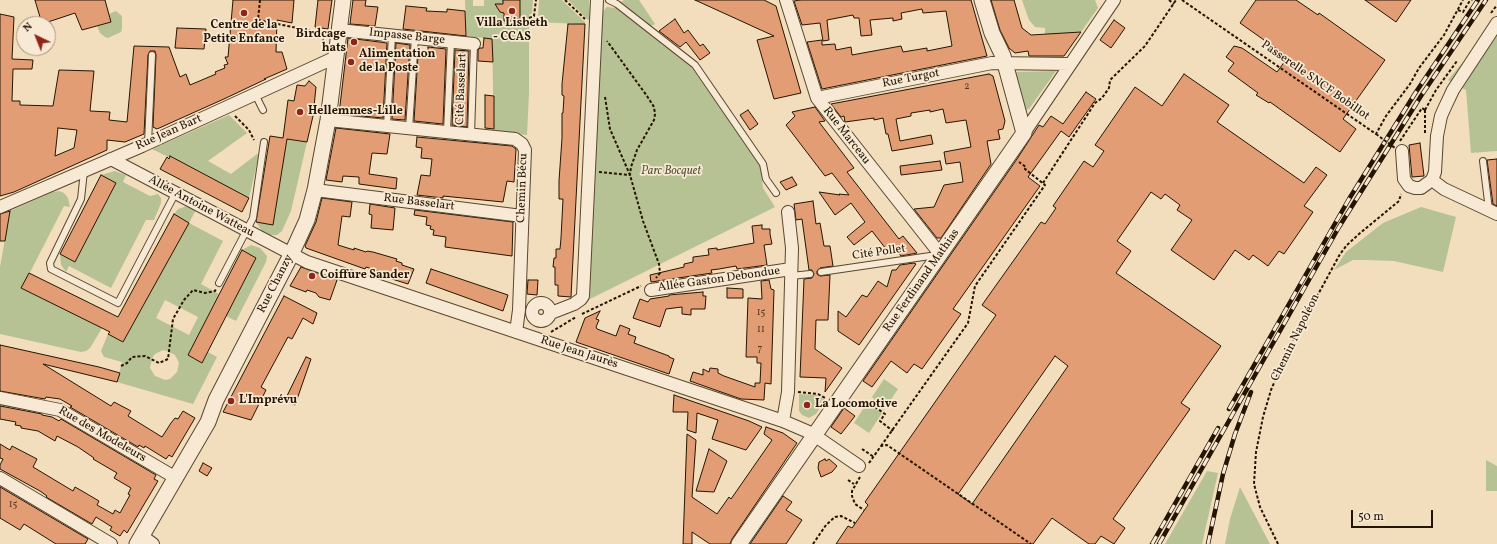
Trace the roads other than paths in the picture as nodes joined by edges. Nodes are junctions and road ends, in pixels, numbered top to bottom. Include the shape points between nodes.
1 (343, 0) edge
2 (597, 0) edge
3 (609, 0) edge
4 (786, 0) edge
5 (982, 0) edge
6 (1110, 3) edge
7 (1497, 23) edge
8 (339, 30) junction
9 (392, 35) junction
10 (415, 38) junction
11 (451, 41) junction
12 (474, 44) joint
13 (152, 55) dead end
14 (336, 57) junction
15 (1005, 64) junction
16 (1070, 64) junction
17 (255, 94) junction
18 (817, 98) junction
19 (263, 110) dead end
20 (328, 120) junction
21 (386, 126) junction
22 (409, 128) junction
23 (447, 132) junction
24 (1024, 133) junction
25 (471, 135) junction
26 (264, 142) dead end
27 (148, 143) junction
28 (1402, 151) dead end
29 (111, 159) junction
30 (1483, 161) dead end
31 (84, 171) junction
32 (1432, 180) junction
33 (315, 190) junction
34 (776, 193) dead end
35 (175, 194) junction
36 (0, 207) edge
37 (788, 212) dead end
38 (1493, 212) edge
39 (522, 216) junction
40 (246, 231) junction
41 (940, 254) junction
42 (291, 255) junction
43 (822, 272) dead end
44 (791, 273) junction
45 (810, 274) dead end
46 (219, 282) road end
47 (648, 287) road end
48 (551, 313) dead end
49 (516, 332) junction
50 (0, 398) edge
51 (783, 421) junction
52 (815, 436) junction
53 (862, 469) road end
54 (0, 478) edge
55 (176, 478) junction
56 (144, 541) edge
57 (111, 544) edge
58 (739, 544) edge

1 - 8 street, Rue Chanzy
2 - 48 street via 583,296 574,304
3 - 34 lane via 695,65 763,164 766,179
4 - 18 street, Rue Marceau
5 - 15 street
6 - 16 street
7 - 32 street via 1453,90 1441,116
8 - 9 street, Impasse Barge
8 - 14 street, Rue Chanzy
9 - 10 street, Impasse Barge
9 - 21 lane
10 - 11 street, Impasse Barge
10 - 22 lane
11 - 12 street, Impasse Barge
11 - 23 lane, Cité Basselart
12 - 25 lane, Cité Basselart
13 - 27 lane
14 - 17 street, Rue Jean Bart
14 - 20 street, Rue Chanzy
15 - 16 street, Rue Turgot
15 - 18 street, Rue Turgot via 992,63
15 - 24 street
16 - 24 street
17 - 19 lane
17 - 27 street, Rue Jean Bart
18 - 41 street, Rue Marceau
20 - 21 street, Chemin Bécu
20 - 33 street, Rue Chanzy
21 - 22 street, Chemin Bécu
22 - 23 street, Chemin Bécu
23 - 25 street, Chemin Bécu
24 - 41 street, Rue Ferdinand Mathias
25 - 39 street, Chemin Bécu via 515,139 524,147
26 - 40 lane via 252,218
27 - 29 street, Rue Jean Bart
28 - 32 street via 1406,183 1421,188
29 - 31 street, Rue Jean Bart
29 - 35 street, Allée Antoine Watteau
30 - 38 lane
31 - 35 lane via 81,199 50,262 51,269 118,303
31 - 36 street, Rue Jean Bart
32 - 38 street via 1444,189
33 - 39 street, Rue Basselart
33 - 42 street, Rue Chanzy via 307,220
35 - 40 street, Allée Antoine Watteau
37 - 44 street via 792,240
39 - 49 street, Chemin Bécu
40 - 42 street, Allée Antoine Watteau
40 - 46 lane
41 - 43 lane, Cité Pollet
41 - 52 street, Rue Ferdinand Mathias
42 - 49 street, Rue Jean Jaurès via 314,265
42 - 55 street, Rue Chanzy via 216,400 208,422
44 - 45 lane
44 - 47 street, Allée Gaston Debondue
44 - 51 street via 788,392
49 - 51 street, Rue Jean Jaurès
50 - 55 street, Rue des Modeleurs via 60,410
51 - 52 street, Rue Jean Jaurès
52 - 53 street, Rue Jean Jaurès
52 - 58 street, Rue Ferdinand Mathias
54 - 57 street
55 - 56 street, Rue Chanzy

